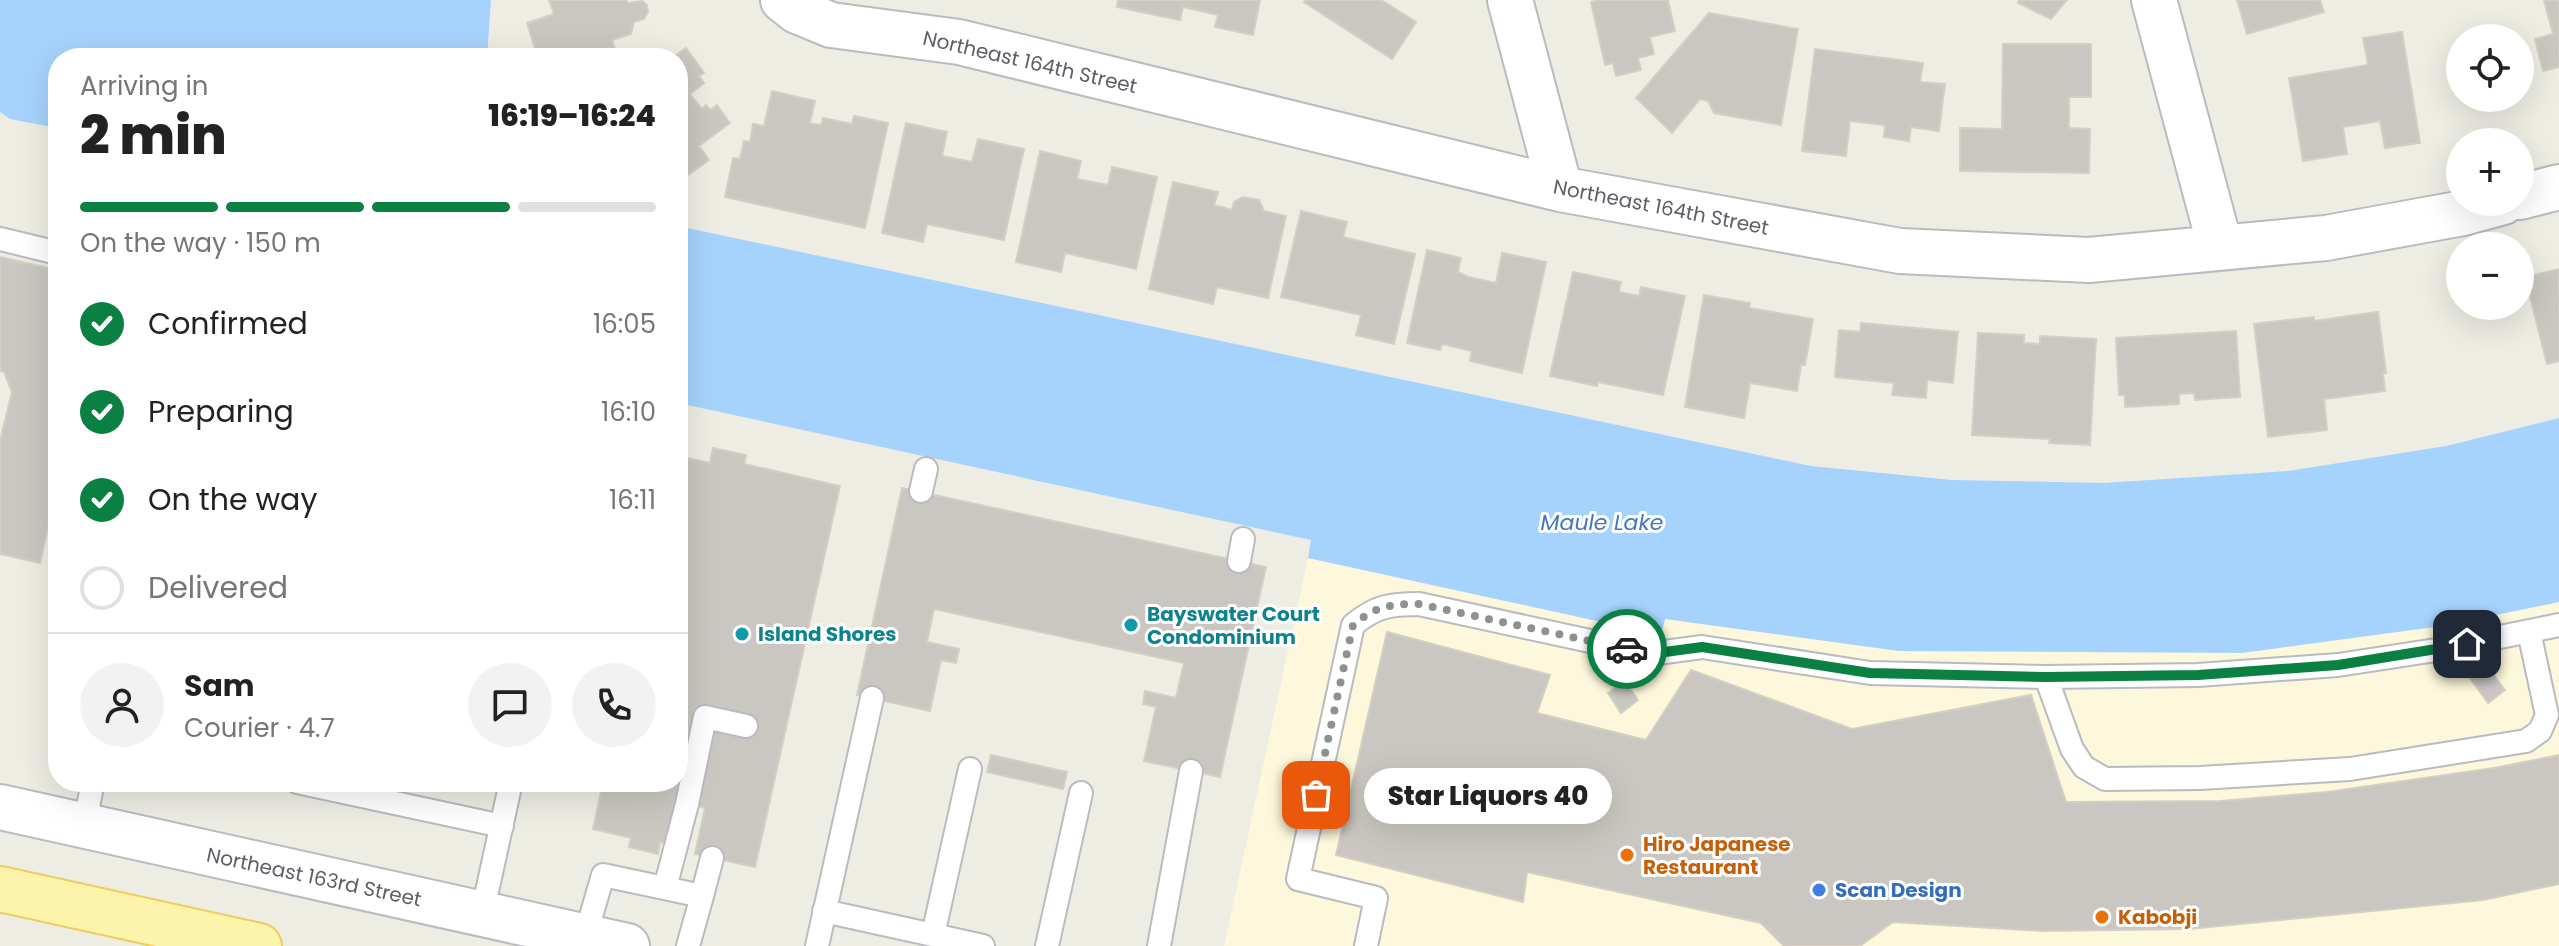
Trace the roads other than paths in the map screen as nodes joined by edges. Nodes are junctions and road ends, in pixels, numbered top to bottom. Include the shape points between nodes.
1 (783, 0) edge
2 (1510, 0) edge
3 (2154, 0) edge
4 (2559, 187) edge
5 (1560, 189) junction
6 (2534, 193) edge
7 (2447, 216) edge
8 (0, 239) edge
9 (2220, 246) junction
10 (48, 251) edge
11 (926, 469) dead end
12 (921, 491) dead end
13 (2559, 625) edge
14 (2529, 632) junction
15 (2046, 677) junction
16 (872, 698) dead end
17 (746, 726) dead end
18 (970, 769) dead end
19 (1191, 771) dead end
20 (91, 792) edge
21 (344, 792) edge
22 (509, 792) edge
23 (1081, 793) dead end
24 (0, 807) edge
25 (84, 826) junction
26 (502, 826) junction
27 (712, 858) dead end
28 (665, 888) junction
29 (0, 889) edge
30 (702, 896) junction
31 (824, 911) junction
32 (482, 914) junction
33 (933, 935) junction
34 (585, 937) junction
35 (259, 946) edge
36 (627, 946) edge
37 (688, 946) edge
38 (817, 946) edge
39 (983, 946) edge
40 (1047, 946) edge
41 (1159, 946) edge
42 (1366, 946) edge

1 - 5 street, Northeast 164th Street via 831,25 959,42
2 - 5 street
3 - 9 street
4 - 6 street
5 - 9 street, Northeast 164th Street via 1900,251 2089,260
7 - 9 street, Northeast 164th Street via 2326,238
8 - 10 lane
11 - 12 lane
13 - 14 lane
14 - 15 lane via 2338,665 2198,675
14 - 15 lane via 2547,715 2540,731 2526,741 2350,769 2105,779 2084,767 2072,749
15 - 42 lane via 1870,673 1702,647 1650,654 1419,604 1392,604 1369,612 1353,625 1298,879 1376,898
16 - 31 lane
17 - 28 lane via 705,717
18 - 33 lane
19 - 41 lane
20 - 25 lane
21 - 26 lane
22 - 26 lane
23 - 40 lane
24 - 25 street, Northeast 163rd Street
25 - 32 street, Northeast 163rd Street
26 - 32 lane
27 - 30 lane
28 - 30 lane
28 - 34 lane via 603,875
29 - 35 main road
30 - 37 lane
31 - 33 lane
31 - 38 lane
32 - 34 street, Northeast 163rd Street
33 - 39 lane
34 - 36 street, Northeast 163rd Street

